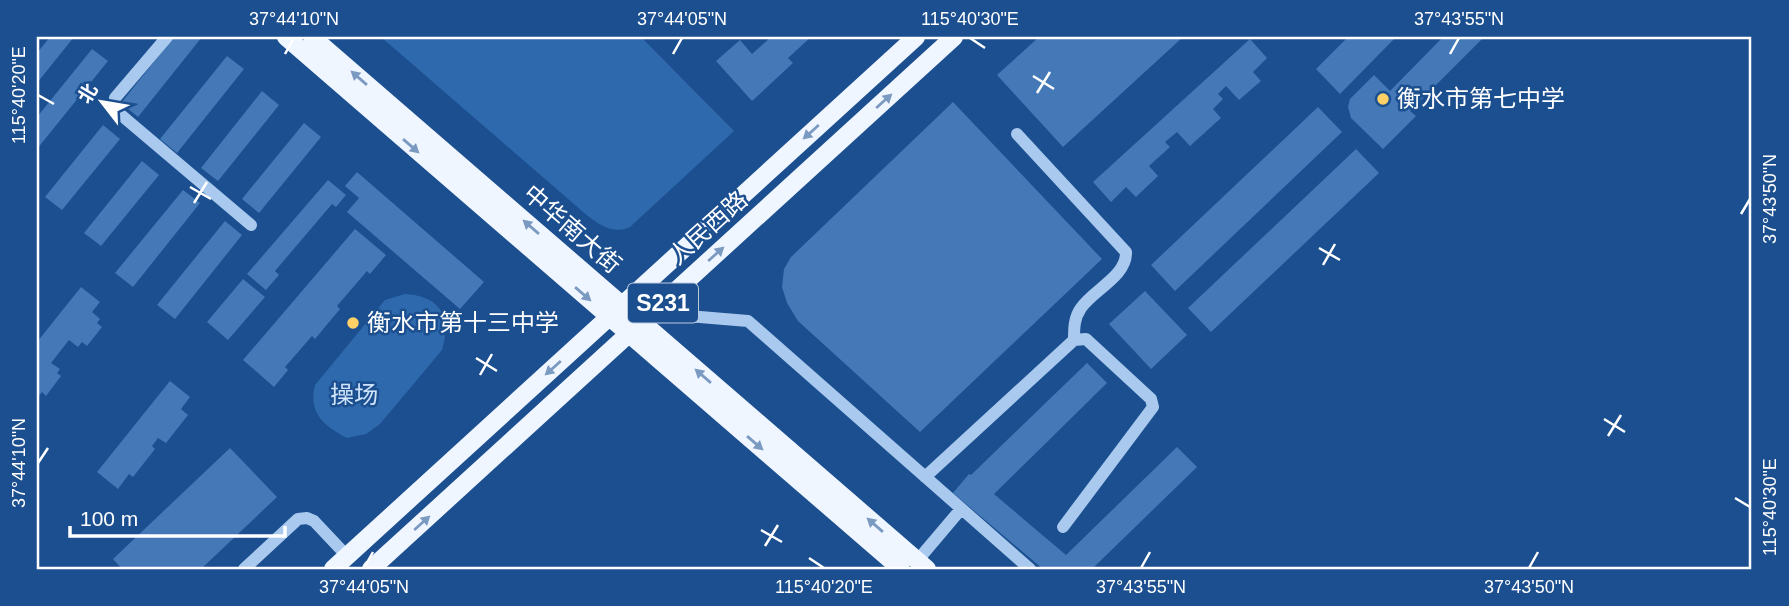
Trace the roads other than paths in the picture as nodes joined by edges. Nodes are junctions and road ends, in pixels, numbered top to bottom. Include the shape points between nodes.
1 (167, 37) edge
2 (286, 37) edge
3 (312, 37) edge
4 (916, 37) edge
5 (954, 37) edge
6 (1017, 134) dead end
7 (251, 225) dead end
8 (615, 311) junction
9 (641, 323) junction
10 (1073, 340) junction
11 (925, 477) junction
12 (961, 509) junction
13 (1063, 527) dead end
14 (347, 556) junction
15 (922, 565) edge
16 (244, 569) edge
17 (333, 569) edge
18 (371, 569) edge
19 (901, 569) edge
20 (1030, 569) edge

1 - 7 lane via 115,98 114,109
2 -> 8 main road, 中华南大街
8 -> 3 main road, 中华南大街
4 -> 8 main road, 人民西路 / S231
9 -> 5 main road, 人民西路 / S231
6 - 10 lane via 1126,252 1123,267 1081,308
8 - 9 main road, 中华南大街
8 -> 14 main road, 人民西路 / S231
9 - 11 lane via 748,321
15 -> 9 main road, 中华南大街
18 -> 9 main road, 人民西路 / S231
9 -> 19 main road, 中华南大街
10 - 11 lane
10 - 13 lane via 1086,339 1151,399 1153,407
11 - 12 lane
12 - 15 lane
12 - 20 lane
14 - 16 lane via 314,521 298,519
14 - 17 main road, 人民西路 / S231

